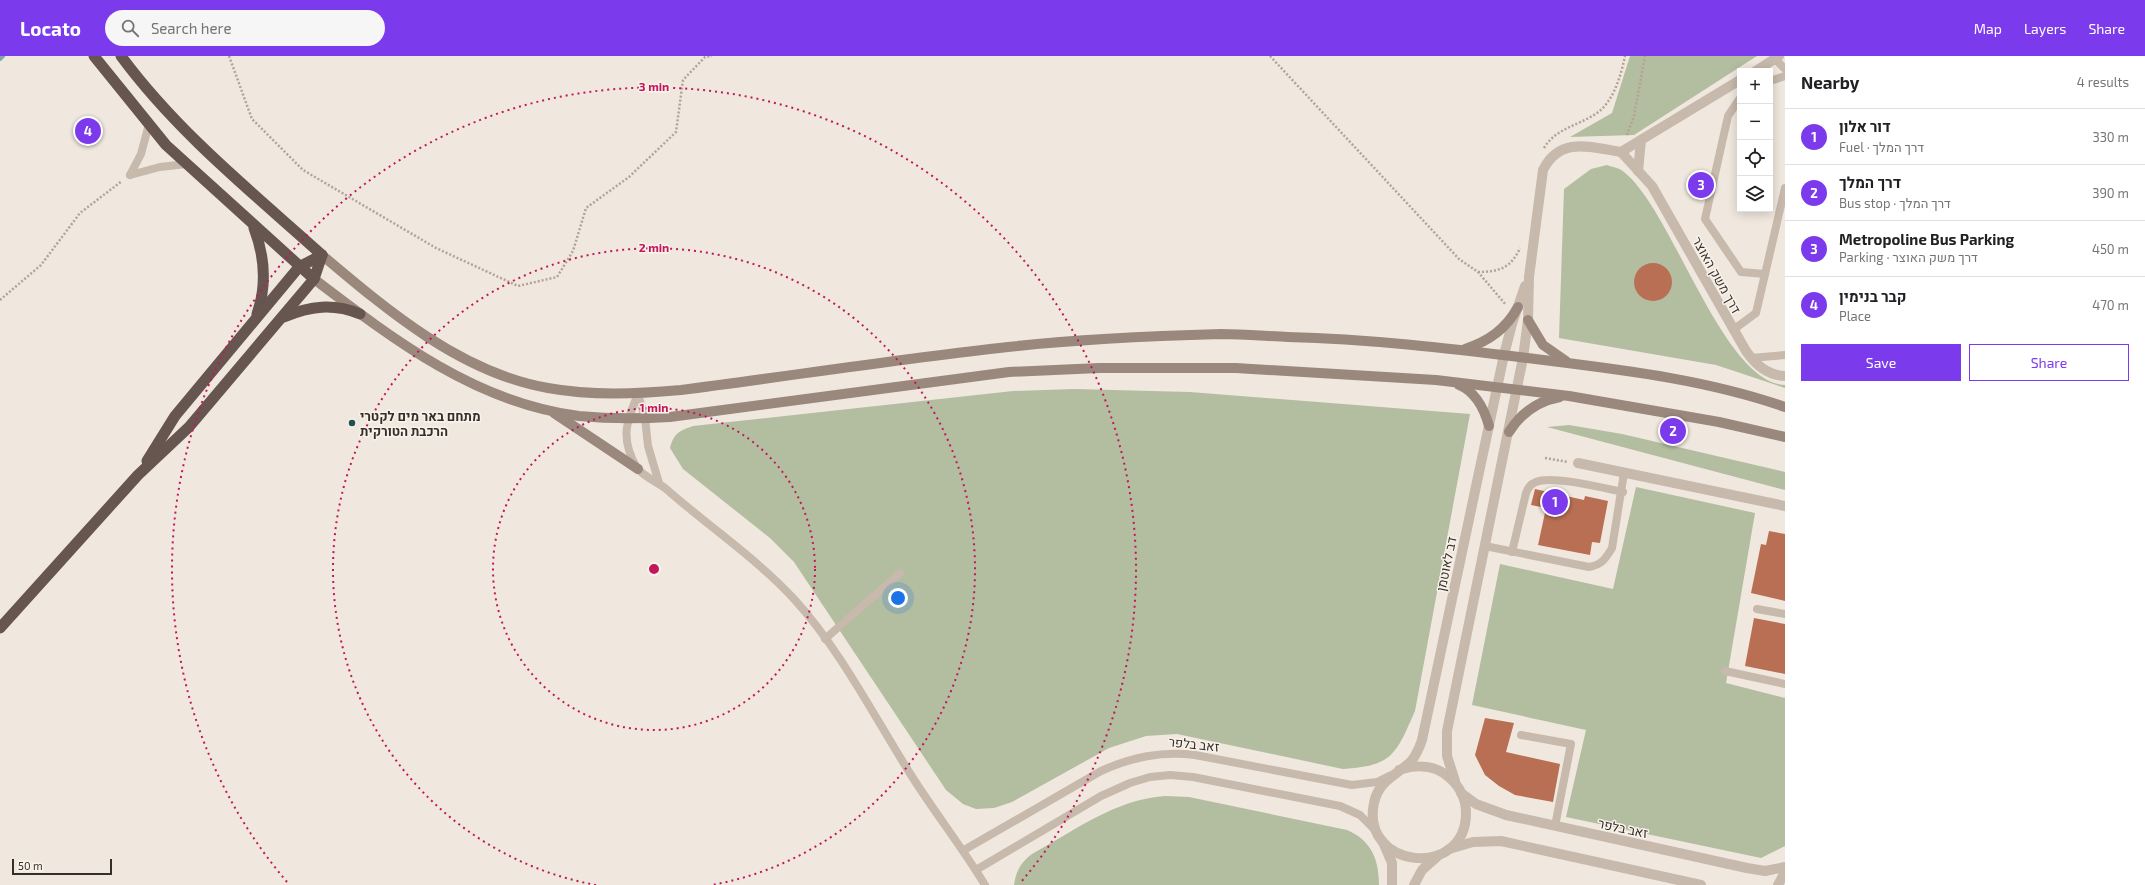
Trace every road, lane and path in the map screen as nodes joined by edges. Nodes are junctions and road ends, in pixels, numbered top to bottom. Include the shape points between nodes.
1 (94, 56) edge
2 (121, 56) edge
3 (229, 56) edge
4 (712, 56) edge
5 (1270, 56) edge
6 (1645, 56) edge
7 (1777, 58) edge
8 (1761, 68) edge
9 (1785, 69) edge
10 (1785, 76) edge
11 (1773, 80) edge
12 (1737, 82) edge
13 (1737, 102) edge
14 (149, 124) junction
15 (1641, 140) junction
16 (1621, 152) junction
17 (186, 164) junction
18 (1638, 172) junction
19 (130, 175) junction
20 (1785, 188) edge
21 (254, 225) junction
22 (322, 255) junction
23 (299, 267) junction
24 (1765, 274) junction
25 (1529, 277) junction
26 (314, 279) junction
27 (0, 300) edge
28 (1516, 310) junction
29 (360, 314) junction
30 (281, 318) junction
31 (256, 320) junction
32 (1528, 320) junction
33 (1733, 330) junction
34 (1462, 350) junction
35 (1504, 355) junction
36 (1785, 355) edge
37 (1523, 358) junction
38 (1751, 358) junction
39 (1572, 364) junction
40 (1785, 376) edge
41 (1453, 382) junction
42 (1497, 387) junction
43 (1518, 390) junction
44 (638, 394) junction
45 (1569, 396) junction
46 (1785, 407) edge
47 (550, 411) junction
48 (645, 418) junction
49 (628, 419) junction
50 (1489, 426) junction
51 (1509, 432) junction
52 (1785, 437) edge
53 (1545, 458) dead end
54 (1578, 464) joint
55 (638, 470) junction
56 (1624, 473) junction
57 (138, 475) junction
58 (659, 483) junction
59 (1623, 492) junction
60 (1785, 506) edge
61 (1485, 546) junction
62 (1512, 552) junction
63 (900, 573) dead end
64 (1757, 609) dead end
65 (1785, 614) edge
66 (0, 628) edge
67 (825, 639) junction
68 (1725, 671) dead end
69 (1785, 684) edge
70 (1521, 735) dead end
71 (1396, 772) junction
72 (1459, 789) junction
73 (1555, 826) junction
74 (1379, 836) junction
75 (964, 850) junction
76 (1442, 853) junction
77 (1785, 866) edge
78 (976, 870) junction
79 (1785, 872) edge
80 (985, 885) edge
81 (1392, 885) edge
82 (1414, 885) edge
83 (1701, 885) edge
84 (1778, 885) edge

1 - 14 highway
2 - 22 highway via 202,147
3 - 4 path via 252,119 303,170 436,248 518,286 557,277 573,251 586,208 629,177 676,132 683,80 705,57
5 - 28 path via 1459,259 1478,272
6 - 16 path via 1634,116
7 - 8 street
7 - 9 lane
10 - 11 lane
12 - 15 street
13 - 24 lane via 1728,116 1705,219 1741,272
14 - 17 highway
14 - 19 lane via 141,154
15 - 16 street
15 - 18 street
16 - 18 street, דרך משק האוצר
16 - 25 street via 1573,146 1561,150 1549,159 1543,170 1540,185
17 - 19 lane via 160,167
17 - 21 highway
18 - 33 street, דרך משק האוצר via 1652,186
19 - 27 path via 80,213 41,265
20 - 24 lane
21 - 23 highway
21 - 31 highway via 261,247 264,270 261,303
22 - 23 highway
22 - 26 highway
22 - 44 main road via 367,294 410,325 458,355 495,373 546,388
23 - 26 highway
23 - 31 highway
24 - 33 lane via 1756,313
25 - 28 street
25 - 32 street
26 - 29 main road
26 - 30 highway
28 - 34 main road via 1505,326 1492,337
28 - 35 street
29 - 30 highway via 346,308 317,306
29 - 47 main road via 430,362 470,384 502,397
30 - 57 highway via 189,427
31 - 57 highway via 175,416
32 - 37 street
32 - 39 main road via 1546,348
33 - 38 street, דרך משק האוצר
34 - 35 main road
34 - 44 main road via 1336,338 1240,335 1116,338 1010,347
35 - 37 main road
35 - 42 street, דב לאוטמן
36 - 38 lane
37 - 39 main road
37 - 43 street
38 - 40 street, דרך משק האוצר via 1771,374
39 - 46 main road via 1650,374 1760,398
41 - 42 main road
41 - 48 main road via 1236,368 1099,368 1017,372 670,417
41 - 50 main road via 1475,396 1484,410
42 - 43 main road
42 - 50 street, דב לאוטמן
43 - 45 main road
43 - 51 street
44 - 48 lane
44 - 49 lane
45 - 51 main road via 1550,399 1530,408
45 - 52 main road via 1719,422
47 - 49 main road via 578,416
47 - 55 main road
48 - 49 main road
48 - 58 lane via 648,446
49 - 55 lane via 626,445
50 - 71 street, דב לאוטמן via 1424,735 1414,758
51 - 61 street
53 - 54 path
54 - 56 street
55 - 58 lane
56 - 59 lane
56 - 60 street
57 - 66 highway
58 - 67 lane via 773,578 795,600
59 - 62 lane via 1550,479 1534,482 1526,493
59 - 62 lane via 1612,548 1607,557 1596,566 1589,567
61 - 62 lane
61 - 72 street via 1446,736 1448,761
63 - 67 lane
64 - 65 lane
67 - 75 lane via 912,776
68 - 69 lane
70 - 73 lane via 1571,744
71 - 72 street via 1414,766 1435,769 1448,776
71 - 74 street via 1379,790 1374,803 1373,818
71 - 75 lane, זאב בלפר via 1377,782 1352,785 1196,755 1145,755 1101,771
72 - 73 street, זאב בלפר via 1476,804 1491,811
72 - 76 street via 1465,807 1465,822 1456,841
73 - 77 street, זאב בלפר via 1747,868 1765,871
74 - 76 street via 1397,853 1410,858 1425,859
74 - 78 lane via 1360,815 1340,806 1192,776 1160,776 1110,791
74 - 81 street via 1391,859
75 - 78 lane
76 - 82 street via 1422,870
76 - 83 street via 1474,842 1501,841
78 - 80 lane
79 - 84 street

